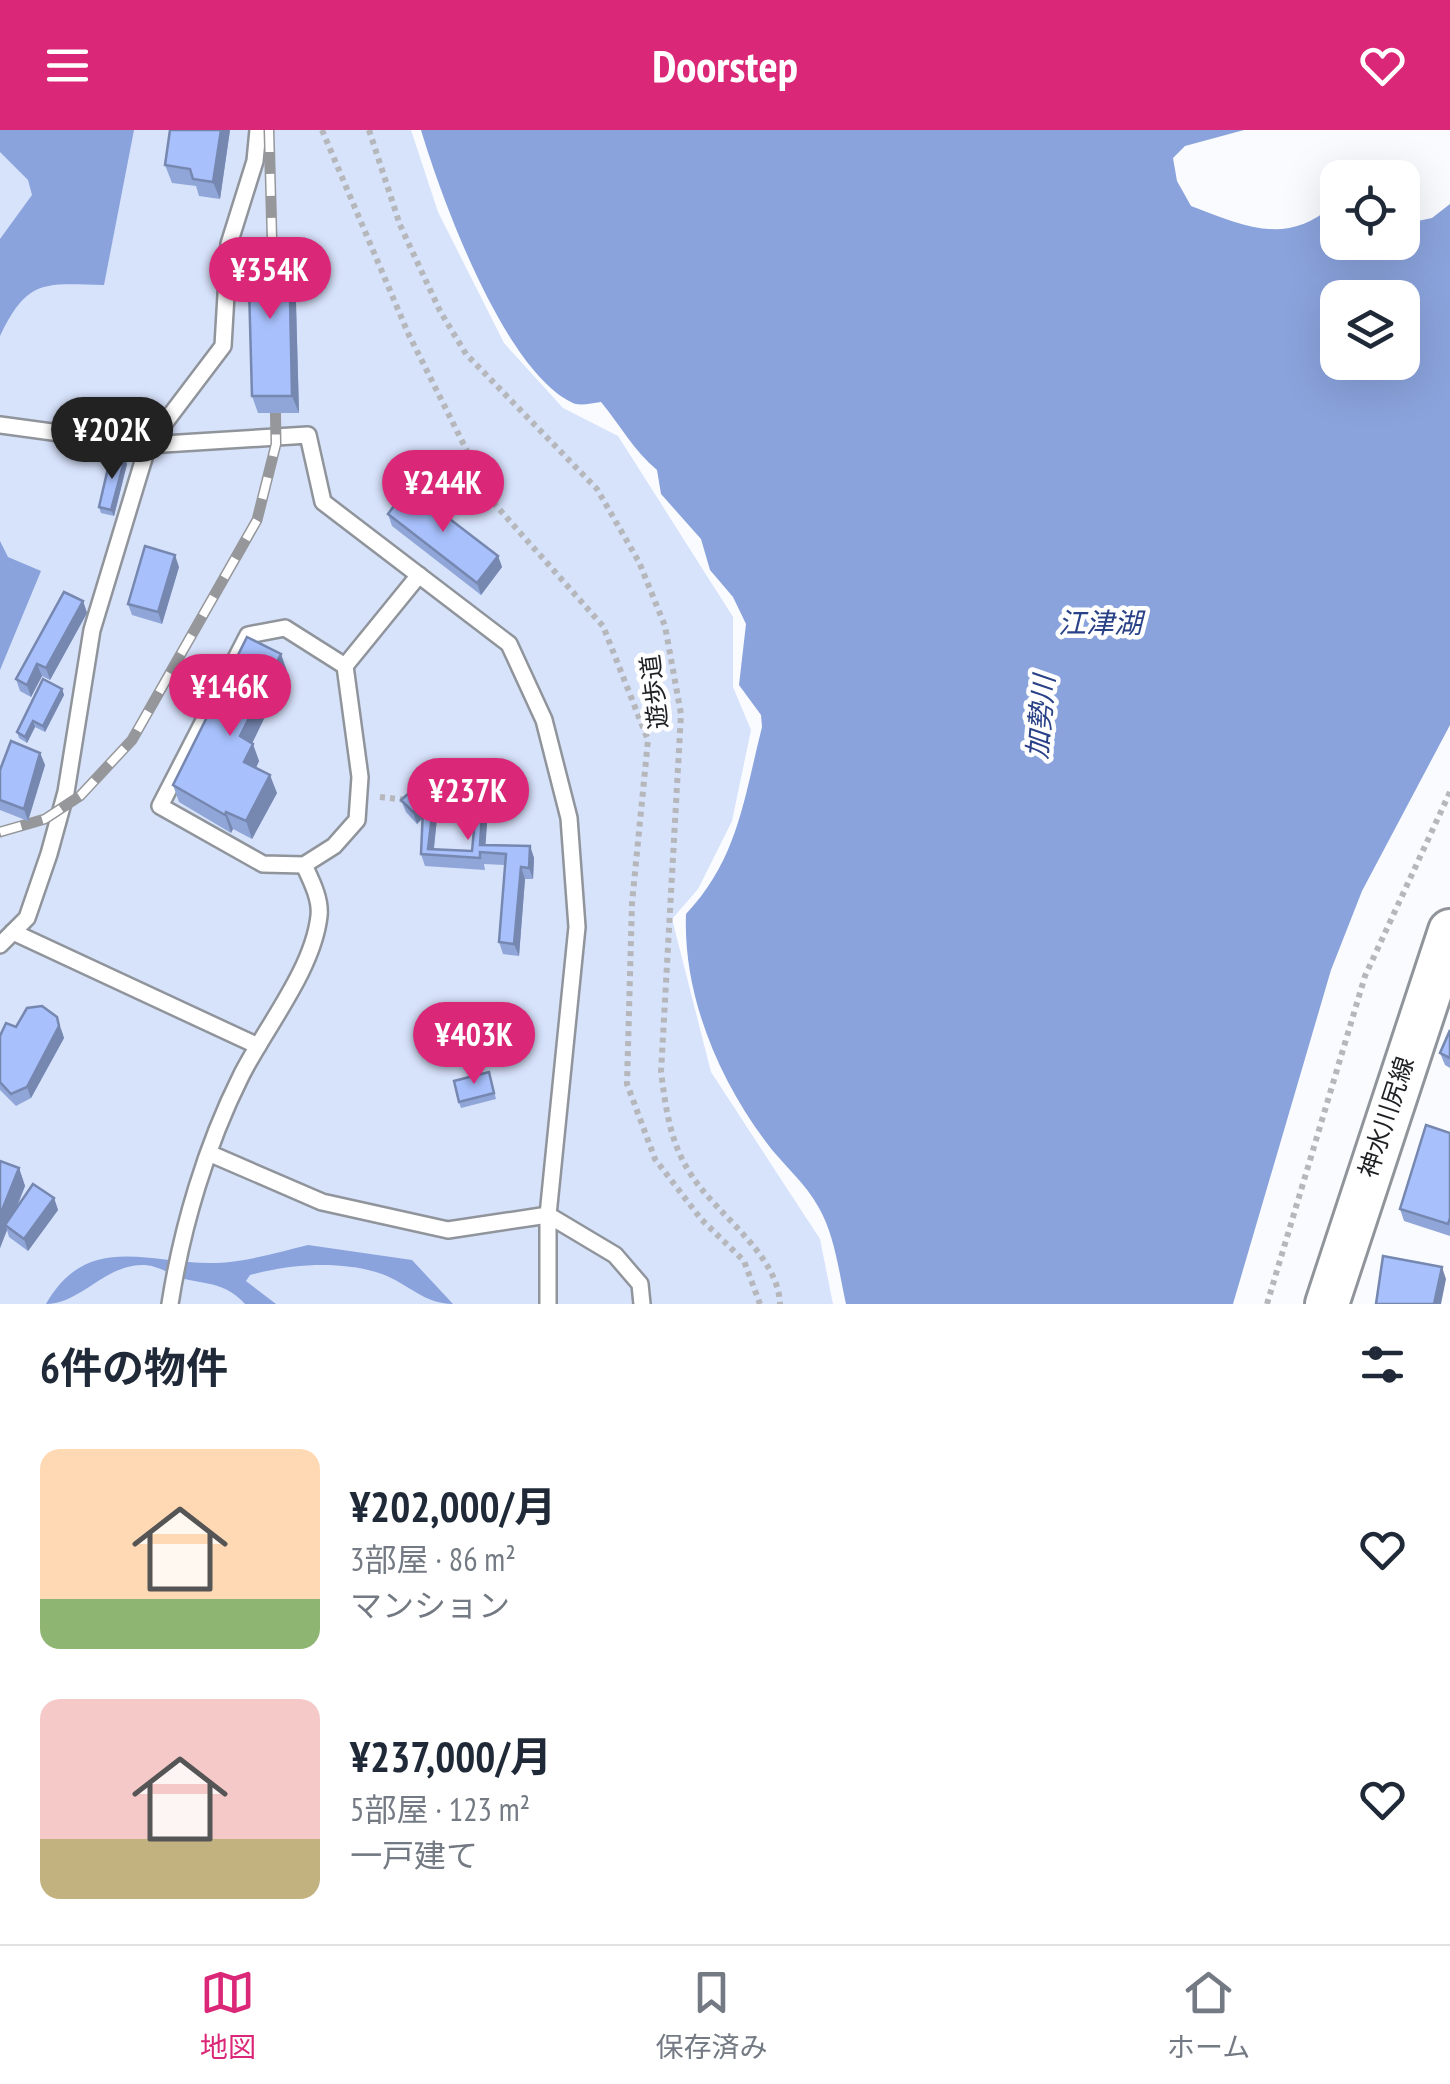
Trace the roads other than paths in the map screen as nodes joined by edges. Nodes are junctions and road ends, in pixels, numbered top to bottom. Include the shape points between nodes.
1 (258, 130) edge
2 (8, 426) edge
3 (148, 445) junction
4 (419, 575) junction
5 (345, 666) junction
6 (304, 864) junction
7 (1450, 931) edge
8 (13, 932) junction
9 (0, 944) edge
10 (258, 1046) junction
11 (211, 1154) junction
12 (548, 1215) junction
13 (171, 1298) edge
14 (548, 1304) edge
15 (642, 1304) edge
16 (1327, 1304) edge

1 - 3 lane via 229,244 223,346
2 - 3 lane
3 - 4 lane via 308,434 322,502
3 - 8 lane via 92,630 58,823 27,918
4 - 5 lane
4 - 12 lane via 509,644 544,720 569,818 577,928
5 - 6 lane via 357,820 334,846
5 - 6 lane via 285,628 248,635 160,806 263,864
6 - 10 lane via 319,916 299,973
7 - 16 main road, 神水川尻線
8 - 9 lane
8 - 10 lane
10 - 11 lane
11 - 12 lane via 322,1202 448,1230
11 - 13 lane via 179,1248
12 - 14 lane
12 - 15 lane via 616,1255 640,1284

